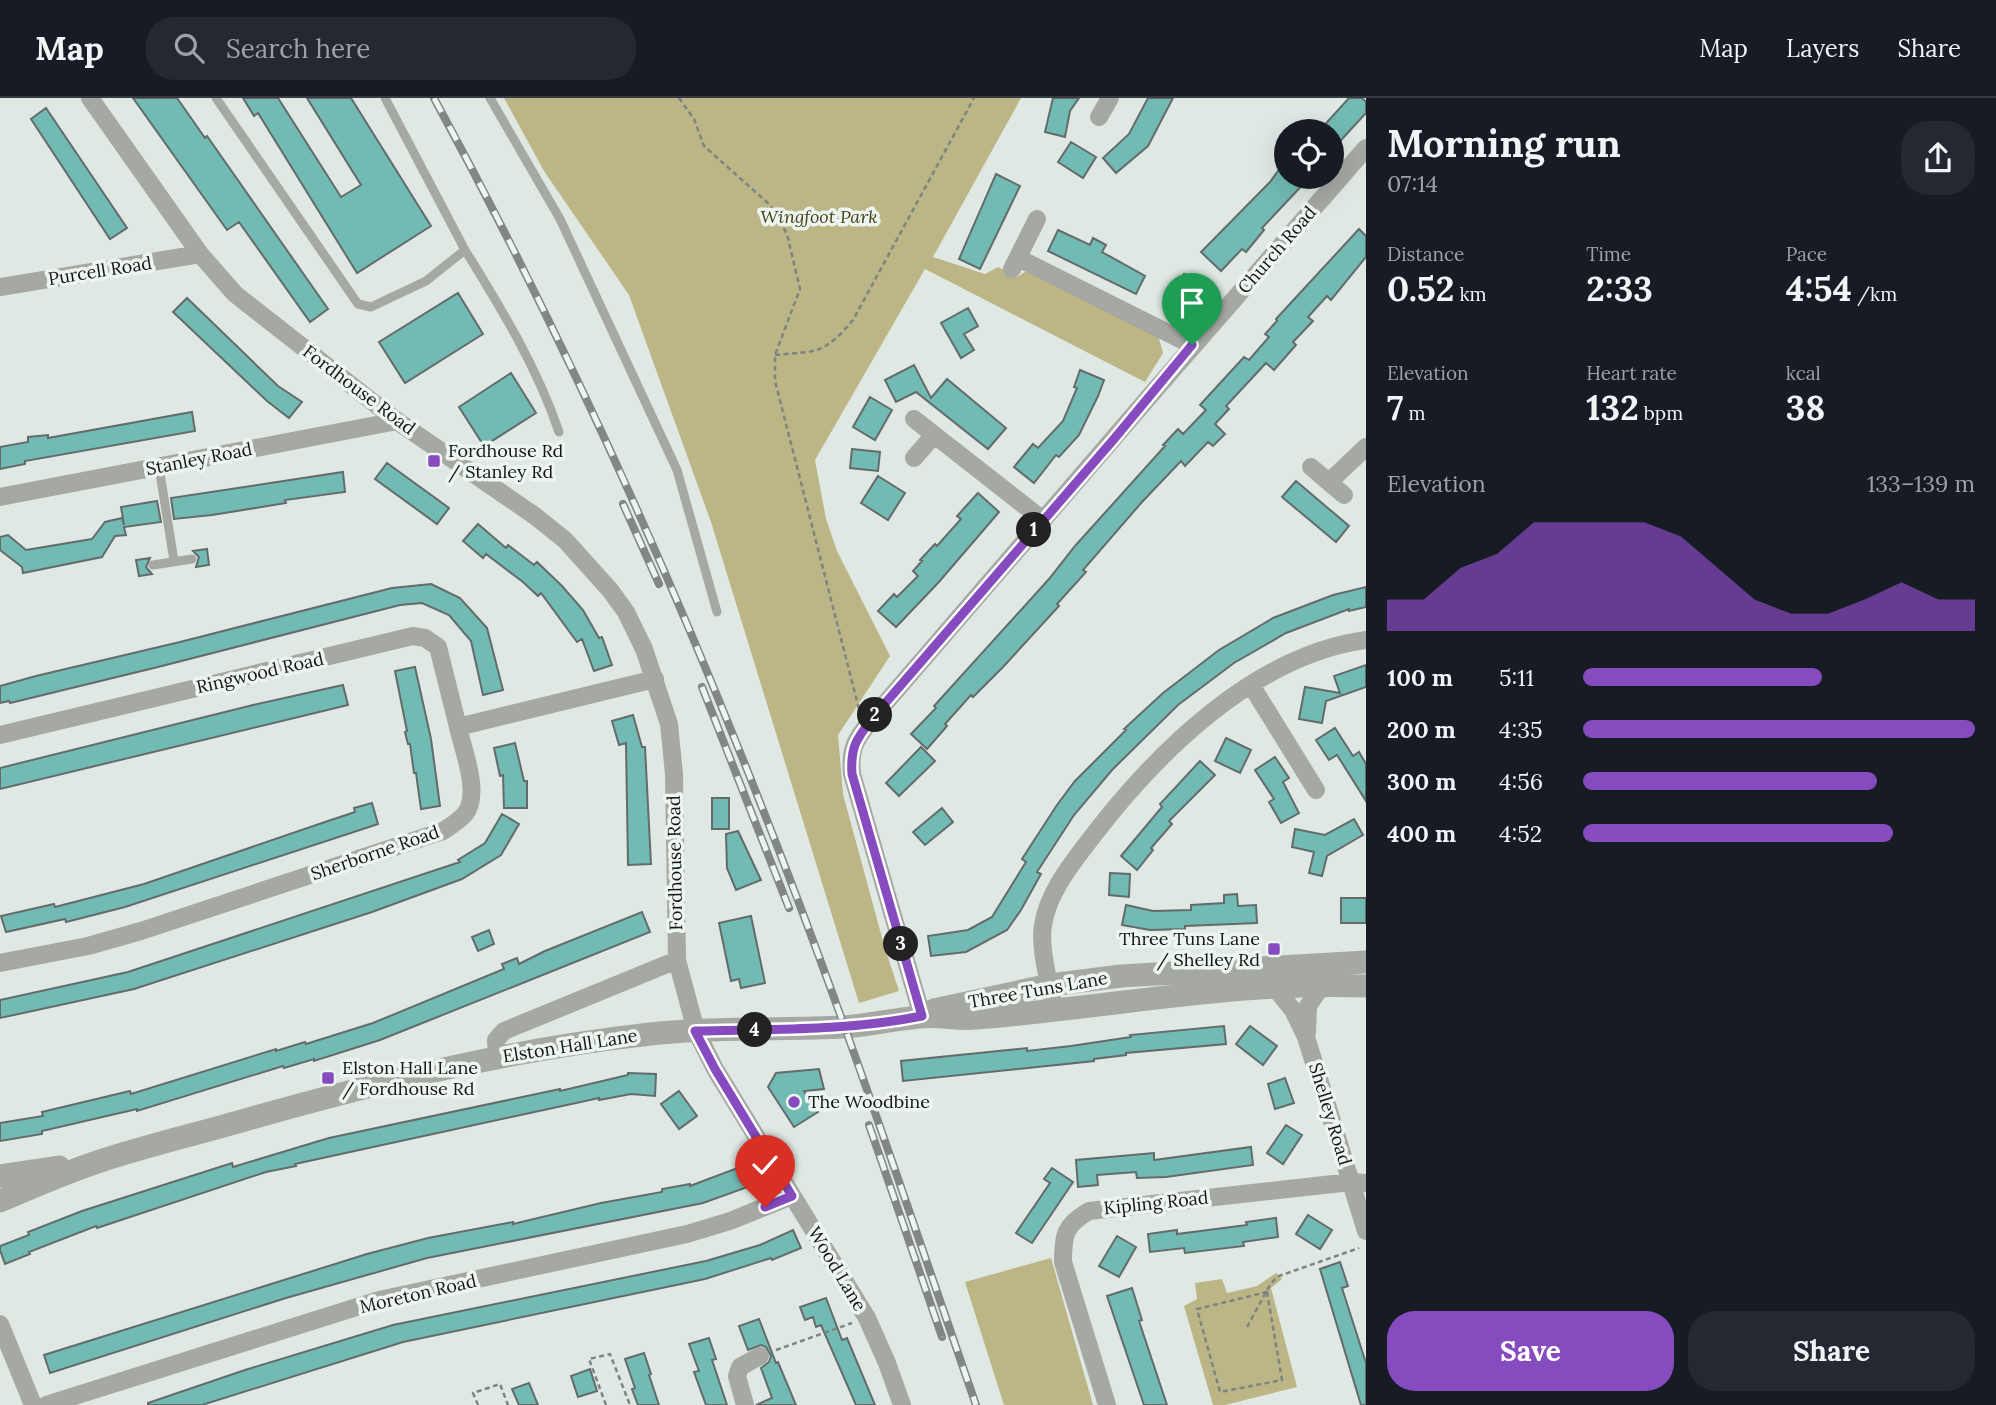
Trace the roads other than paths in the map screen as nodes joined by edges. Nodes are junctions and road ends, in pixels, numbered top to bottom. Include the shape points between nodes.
1 (90, 98) edge
2 (216, 98) edge
3 (385, 98) edge
4 (490, 98) edge
5 (1110, 98) edge
6 (1099, 117) dead end
7 (1366, 148) edge
8 (1037, 219) dead end
9 (465, 250) junction
10 (200, 254) junction
11 (0, 288) edge
12 (1192, 345) junction
13 (914, 419) dead end
14 (397, 422) junction
15 (559, 432) dead end
16 (934, 435) junction
17 (1366, 447) edge
18 (914, 458) dead end
19 (159, 467) junction
20 (1311, 467) dead end
21 (1329, 482) junction
22 (1344, 495) dead end
23 (0, 497) edge
24 (1043, 520) junction
25 (192, 559) dead end
26 (174, 561) junction
27 (153, 565) dead end
28 (717, 612) dead end
29 (1366, 640) edge
30 (655, 679) junction
31 (1251, 685) junction
32 (458, 727) junction
33 (0, 735) edge
34 (1316, 790) dead end
35 (677, 960) junction
36 (1366, 962) edge
37 (0, 963) edge
38 (1320, 964) junction
39 (1275, 977) junction
40 (1050, 985) junction
41 (1366, 986) edge
42 (1321, 987) junction
43 (1054, 1009) junction
44 (922, 1016) junction
45 (847, 1027) joint
46 (695, 1031) junction
47 (1307, 1037) junction
48 (497, 1058) junction
49 (97, 1162) junction
50 (0, 1176) edge
51 (1359, 1183) edge
52 (792, 1196) junction
53 (0, 1200) edge
54 (1366, 1231) edge
55 (0, 1324) edge
56 (760, 1356) road end
57 (33, 1405) edge
58 (46, 1405) edge
59 (745, 1405) edge
60 (902, 1405) edge
61 (1107, 1405) edge

1 - 10 street, Fordhouse Road
2 - 9 lane via 358,304 371,307 426,281
3 - 9 lane
4 - 28 lane via 560,219 677,470
5 - 6 street
7 - 12 street, Church Road
8 - 12 street via 1015,263
9 - 15 lane via 525,352
10 - 11 street, Purcell Road
10 - 14 street, Fordhouse Road via 235,294
12 - 24 street, Church Road
13 - 16 street
14 - 19 street, Stanley Road
14 - 30 street, Fordhouse Road via 565,540 626,612
16 - 18 street
16 - 24 street
17 - 21 street
19 - 23 street, Stanley Road
19 - 26 lane
20 - 21 street
21 - 22 street
24 - 44 street, Church Road via 865,729 850,756
25 - 26 lane
26 - 27 lane
29 - 31 street via 1346,642 1297,661
30 - 32 street
30 - 35 street, Fordhouse Road via 668,724 674,774
31 - 34 street
31 - 40 street via 1200,721 1159,760 1122,798 1079,854 1053,894 1043,925
32 - 33 street, Ringwood Road via 438,647 413,636
32 - 37 street, Sherborne Road via 471,802 467,812 443,831 141,931
35 - 46 street, Fordhouse Road
35 - 48 street via 504,1031 496,1040
36 - 38 street, Three Tuns Lane
38 - 39 street, Three Tuns Lane
38 - 42 street, Shelley Road
39 - 40 street, Three Tuns Lane via 1121,976
39 - 42 street, Three Tuns Lane
39 - 43 street, Three Tuns Lane
39 - 47 street, Shelley Road
40 - 43 street
40 - 44 street, Three Tuns Lane via 940,1007
41 - 42 street, Three Tuns Lane
42 - 47 street, Shelley Road via 1308,1006
43 - 44 street, Three Tuns Lane via 972,1019
44 - 45 street, Three Tuns Lane
45 - 46 street, Elston Hall Lane
46 - 48 street, Elston Hall Lane
46 - 52 street, Wood Lane
47 - 51 street, Shelley Road
48 - 49 street, Elston Hall Lane via 382,1083
49 - 50 street, Elston Hall Lane
49 - 53 street, Elston Hall Lane
51 - 54 street, Shelley Road
51 - 61 street, Kipling Road via 1089,1211 1072,1221 1063,1241 1063,1262
52 - 58 street, Moreton Road via 687,1234 379,1300
52 - 60 street, Wood Lane via 867,1318
55 - 57 street
56 - 59 street via 740,1367 737,1376

